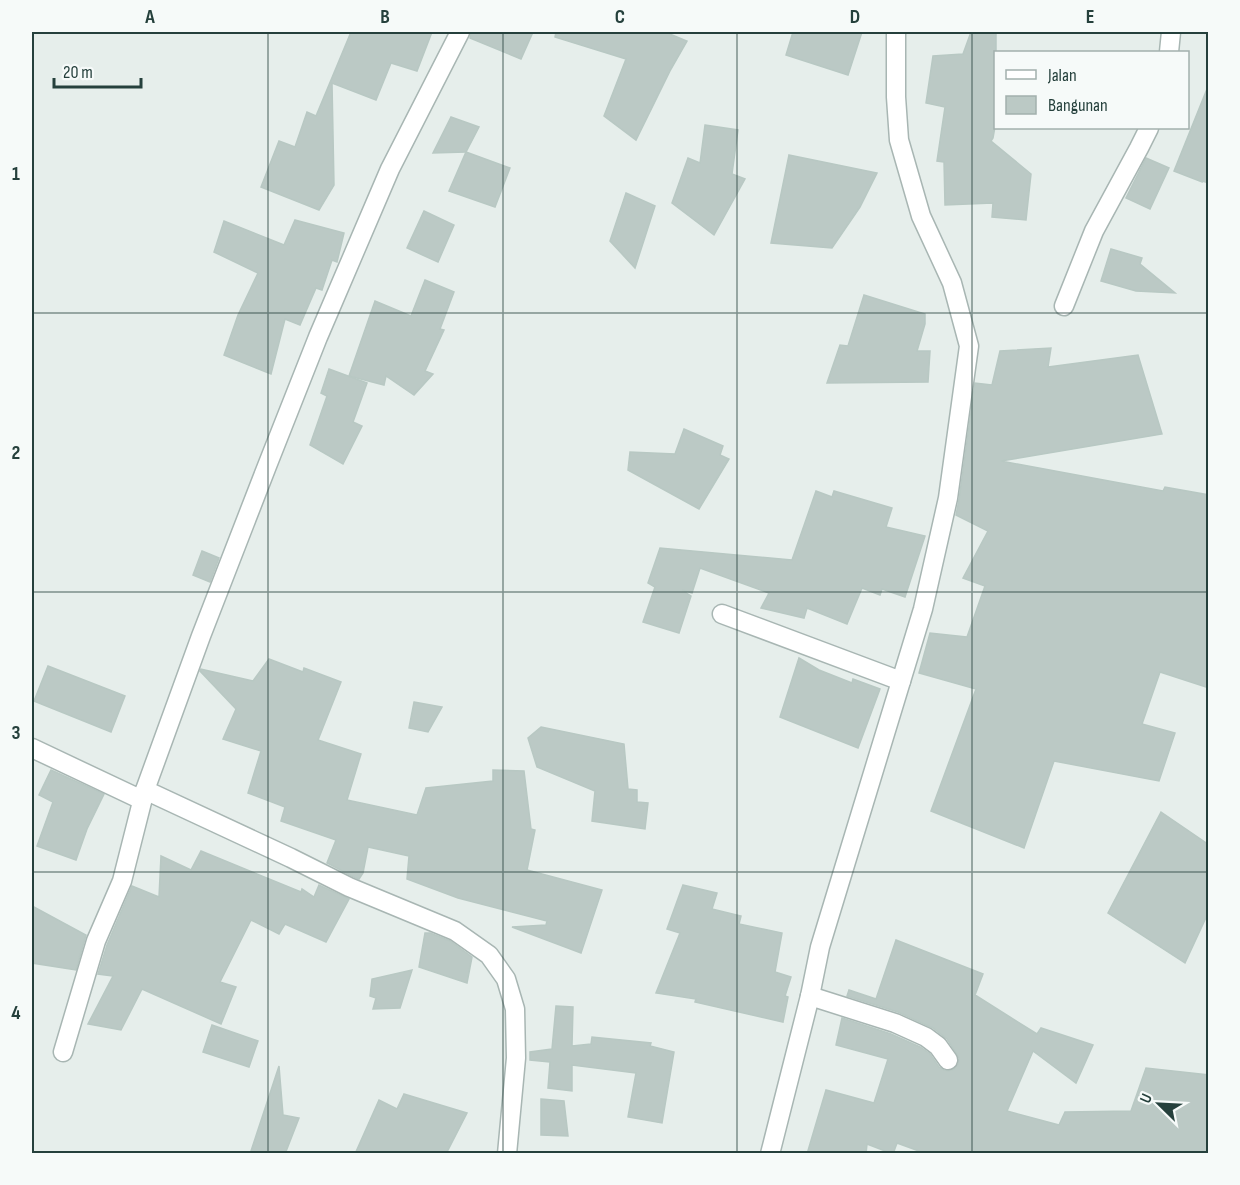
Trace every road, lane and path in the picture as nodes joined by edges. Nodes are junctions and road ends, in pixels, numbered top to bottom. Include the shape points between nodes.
1 (460, 32) edge
2 (896, 32) edge
3 (1171, 32) edge
4 (1169, 51) edge
5 (1148, 129) edge
6 (1064, 306) dead end
7 (722, 614) dead end
8 (901, 681) junction
9 (32, 748) edge
10 (144, 795) junction
11 (810, 996) junction
12 (63, 1052) dead end
13 (948, 1060) dead end
14 (507, 1154) edge
15 (770, 1154) edge

1 - 10 street via 390,169 318,337 201,636
2 - 8 street via 899,140 921,216 952,283 969,346 948,498 923,609
3 - 4 street
5 - 6 street via 1094,231
7 - 8 street
8 - 11 street via 820,947
9 - 10 street
10 - 12 street via 122,881 96,941
10 - 14 street via 455,931 489,955 506,979 515,1009 516,1058
11 - 13 street via 926,1037 939,1046
11 - 15 street

